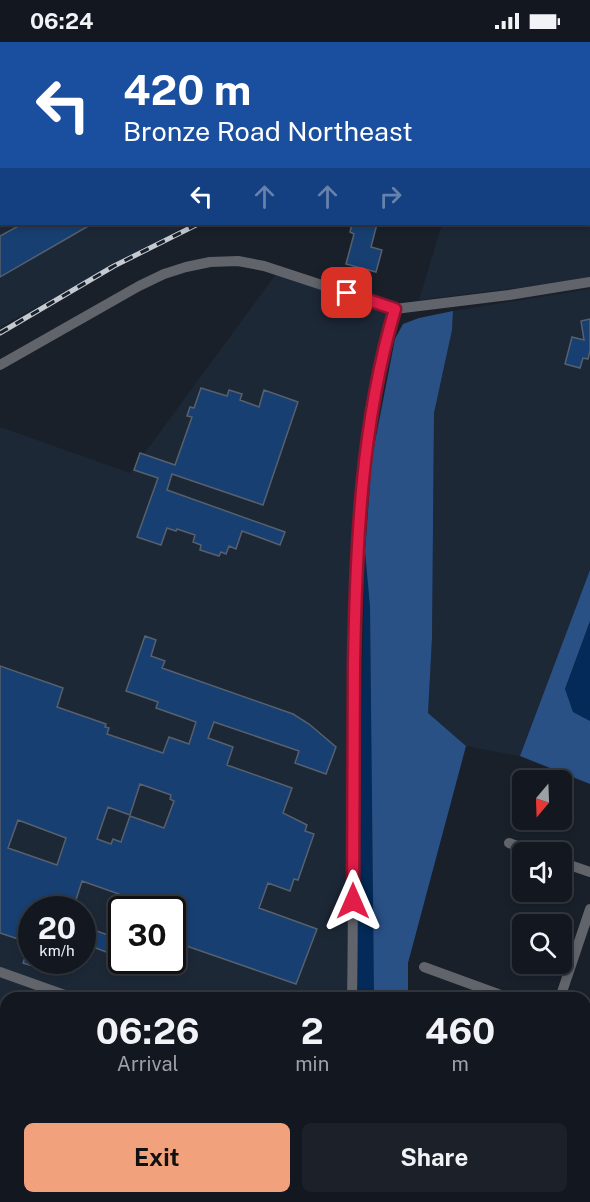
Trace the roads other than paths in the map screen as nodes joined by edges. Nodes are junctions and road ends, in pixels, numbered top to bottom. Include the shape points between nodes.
1 (590, 282) edge
2 (395, 309) junction
3 (0, 365) edge
4 (508, 843) dead end
5 (512, 844) edge
6 (572, 866) edge
7 (590, 872) edge
8 (590, 909) edge
9 (423, 967) dead end
10 (0, 972) edge
11 (56, 992) edge
12 (352, 992) edge
13 (492, 992) edge
14 (562, 992) edge

1 - 2 street
2 - 3 street via 264,266 238,261 210,262 164,274 139,286
2 - 12 street via 368,439 356,549
4 - 5 street
6 - 7 street
8 - 14 street
9 - 13 street
10 - 11 street

